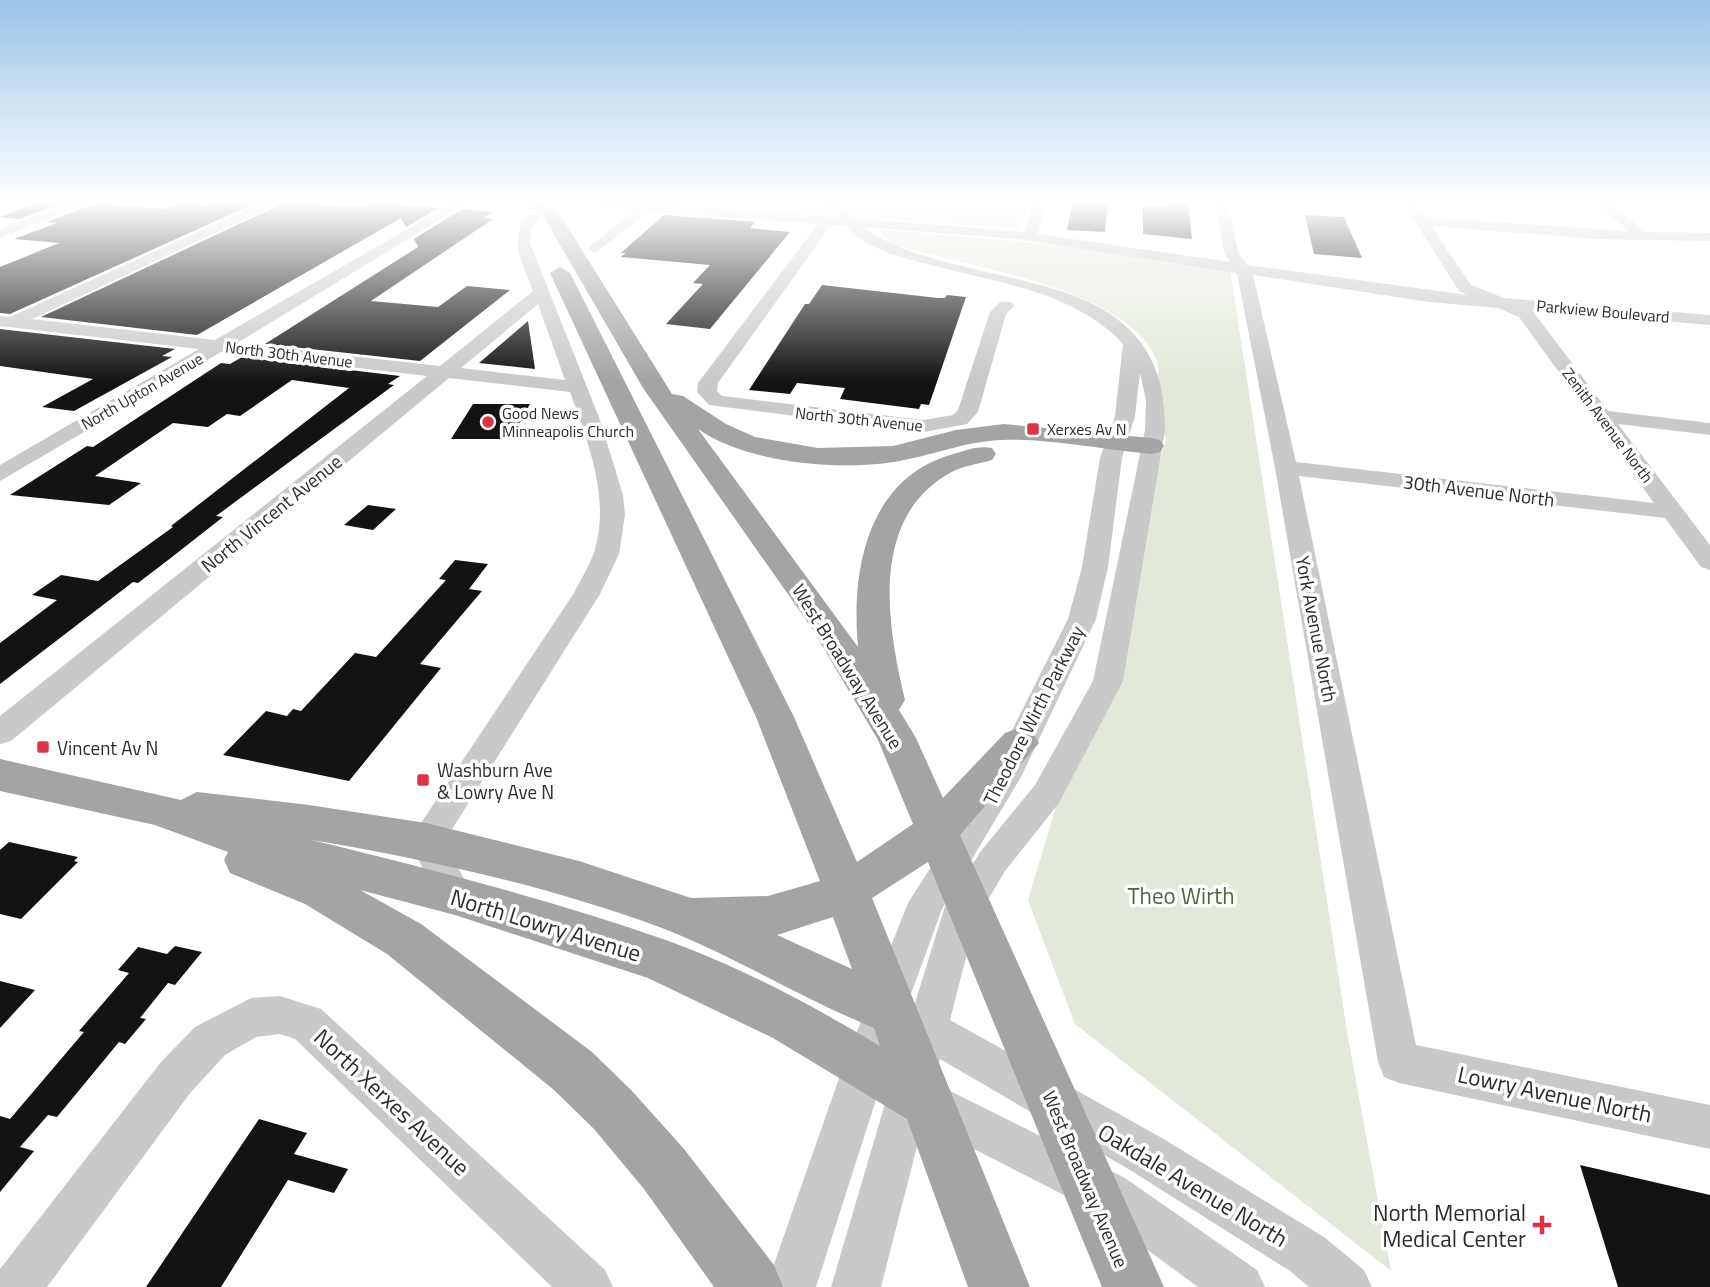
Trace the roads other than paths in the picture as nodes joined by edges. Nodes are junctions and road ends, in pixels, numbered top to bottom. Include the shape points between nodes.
1 (143, 261) edge
2 (363, 261) edge
3 (530, 261) edge
4 (559, 261) edge
5 (579, 261) edge
6 (798, 261) edge
7 (931, 261) edge
8 (1223, 261) edge
9 (1447, 261) edge
10 (1239, 263) junction
11 (1483, 281) dead end
12 (541, 293) junction
13 (1496, 301) junction
14 (1006, 306) dead end
15 (1710, 320) edge
16 (4, 324) edge
17 (1132, 343) junction
18 (220, 345) junction
19 (445, 372) junction
20 (578, 387) junction
21 (654, 388) junction
22 (1602, 416) junction
23 (1710, 429) edge
24 (1115, 450) junction
25 (1150, 454) junction
26 (1286, 468) junction
27 (0, 474) edge
28 (1672, 512) junction
29 (1710, 562) edge
30 (0, 733) edge
31 (1019, 743) junction
32 (904, 753) junction
33 (0, 775) edge
34 (159, 809) junction
35 (426, 842) junction
36 (455, 895) junction
37 (679, 914) junction
38 (887, 1009) junction
39 (928, 1030) junction
40 (1399, 1062) joint
41 (865, 1064) junction
42 (911, 1094) junction
43 (1710, 1127) edge
44 (991, 1264) edge
45 (17, 1287) edge
46 (588, 1287) edge
47 (752, 1287) edge
48 (791, 1287) edge
49 (856, 1287) edge
50 (1133, 1287) edge
51 (1240, 1287) edge
52 (1347, 1287) edge

1 - 16 street
2 - 18 street, North Upton Avenue
3 - 12 street
4 - 44 main road via 775,717
5 - 21 main road, West Broadway Avenue
6 - 14 street, North 30th Avenue via 708,383 707,392 716,401 924,426 960,420 968,412 998,313
7 - 17 street, Theodore Wirth Parkway via 1079,303 1116,326
8 - 10 street, Parkview Boulevard
9 - 13 street, Zenith Avenue North via 1465,288
10 - 13 street, Parkview Boulevard via 1416,296
10 - 26 street, York Avenue North
11 - 13 street
12 - 19 street, North Vincent Avenue
12 - 20 street
13 - 15 street, Parkview Boulevard
13 - 22 street, Zenith Avenue North via 1525,313
16 - 18 street, North 30th Avenue
17 - 24 street, Theodore Wirth Parkway
17 - 25 street, Theodore Wirth Parkway via 1155,388
18 - 19 street, North 30th Avenue
18 - 27 street, North Upton Avenue
19 - 20 street, North 30th Avenue
19 - 30 street, North Vincent Avenue
20 - 35 street via 611,495 613,514 606,554 587,594
21 - 24 main road via 731,438 818,456 876,456 1004,432
21 - 32 main road, West Broadway Avenue via 825,622
22 - 23 street
22 - 28 street, Zenith Avenue North
24 - 25 main road
24 - 31 street, Theodore Wirth Parkway via 1082,619
24 - 32 main road via 1023,449 972,455 934,471 904,492 878,549 872,613 875,659
25 - 39 street, Theodore Wirth Parkway via 1108,681 1047,794 993,861 958,918
26 - 28 street, 30th Avenue North
26 - 40 street, York Avenue North
28 - 29 street, Zenith Avenue North
31 - 37 main road via 917,846 820,901 768,917
31 - 38 street, Theodore Wirth Parkway via 1005,777 926,903
32 - 50 main road, West Broadway Avenue
33 - 34 main road, North Lowry Avenue
34 - 35 main road, North Lowry Avenue via 207,808
34 - 36 main road, North Lowry Avenue via 257,844
34 - 47 main road via 201,842 321,890 404,939 573,1072 664,1169
35 - 36 street
35 - 37 main road, North Lowry Avenue via 579,880
36 - 41 main road, North Lowry Avenue via 659,960 791,1021
37 - 38 main road, North Lowry Avenue
38 - 39 street, Oakdale Avenue North
38 - 41 street, Theodore Wirth Parkway
39 - 42 street, Theodore Wirth Parkway
39 - 52 street, Oakdale Avenue North via 1146,1153 1307,1254
40 - 43 street, Lowry Avenue North
41 - 42 main road, North Lowry Avenue
41 - 48 street, Theodore Wirth Parkway
42 - 49 street, Theodore Wirth Parkway
42 - 51 street via 1109,1195
45 - 46 street, North Xerxes Avenue via 176,1077 210,1041 251,1018 279,1015 307,1023

